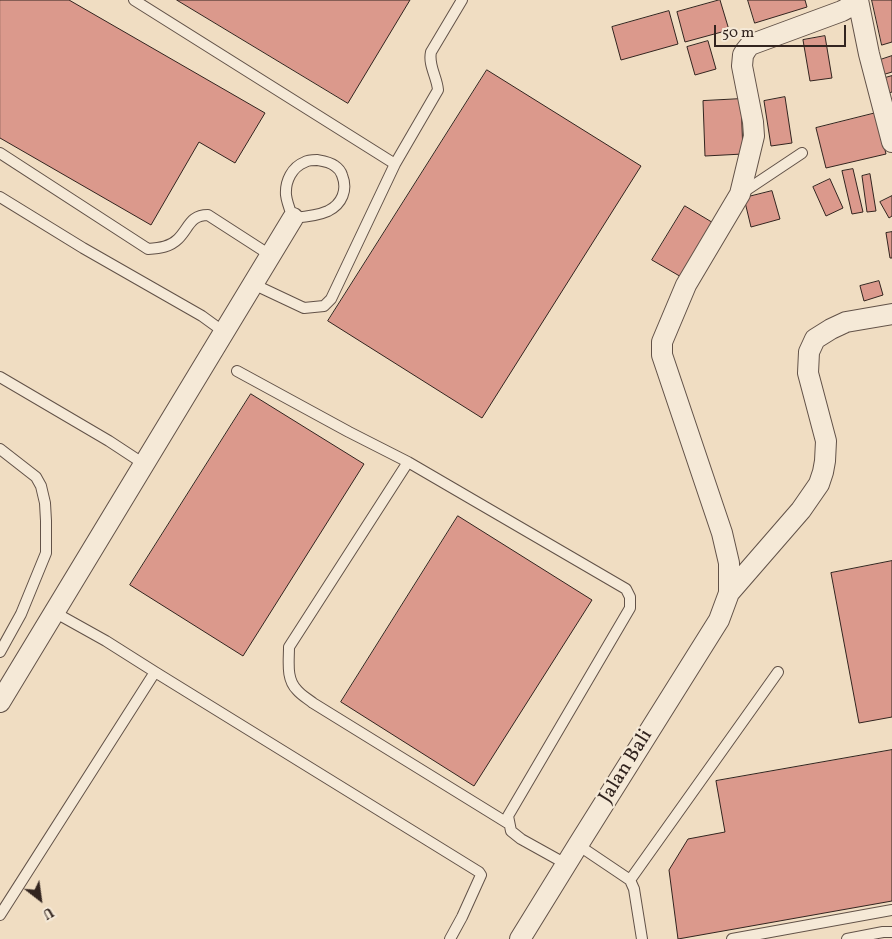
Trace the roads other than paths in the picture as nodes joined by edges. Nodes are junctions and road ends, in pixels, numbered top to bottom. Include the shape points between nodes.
1 (134, 0) edge
2 (462, 0) edge
3 (858, 0) edge
4 (891, 136) edge
5 (0, 153) edge
6 (802, 153) dead end
7 (395, 164) junction
8 (740, 194) junction
9 (0, 197) edge
10 (293, 218) junction
11 (270, 255) junction
12 (252, 284) junction
13 (892, 314) edge
14 (224, 332) junction
15 (237, 371) dead end
16 (0, 377) edge
17 (0, 449) edge
18 (408, 462) junction
19 (144, 464) junction
20 (729, 593) junction
21 (54, 612) junction
22 (0, 652) edge
23 (155, 672) junction
24 (778, 672) dead end
25 (0, 702) edge
26 (510, 824) junction
27 (578, 845) junction
28 (566, 864) junction
29 (630, 880) junction
30 (892, 910) edge
31 (0, 915) edge
32 (892, 932) edge
33 (450, 939) edge
34 (520, 939) edge
35 (642, 939) edge
36 (732, 939) edge
37 (847, 939) edge

1 - 7 lane
2 - 7 lane via 431,52 438,90
3 - 4 street
3 - 8 street via 842,11 757,42 746,50 742,66 754,136
5 - 11 lane via 148,249 163,248 177,240 194,219 208,215
6 - 8 lane
7 - 12 lane via 331,299 324,306 304,308
8 - 20 street via 686,285 662,342 662,356 722,533 729,563
9 - 14 lane
10 - 10 lane via 286,183 294,169 306,161 317,160 336,166 346,184 344,195 337,204 328,211
10 - 11 street
11 - 12 street
12 - 14 street
13 - 20 street via 846,322 815,339 809,352 808,373 826,441 819,484 801,510
14 - 19 street
15 - 18 lane
16 - 19 lane
17 - 22 lane via 36,477 41,486 45,503 46,553 22,614
18 - 26 lane via 289,648 291,682 313,703
18 - 26 lane via 626,588 630,597 630,608 508,816
19 - 21 street
20 - 27 street, Jalan Bali via 720,620
21 - 23 lane
21 - 25 street
23 - 31 lane
23 - 33 lane via 479,872 481,875
24 - 29 lane
26 - 28 lane via 511,831 521,839
27 - 28 street, Jalan Bali
27 - 29 lane
28 - 34 street, Jalan Bali
29 - 35 lane
30 - 36 lane
32 - 37 lane

